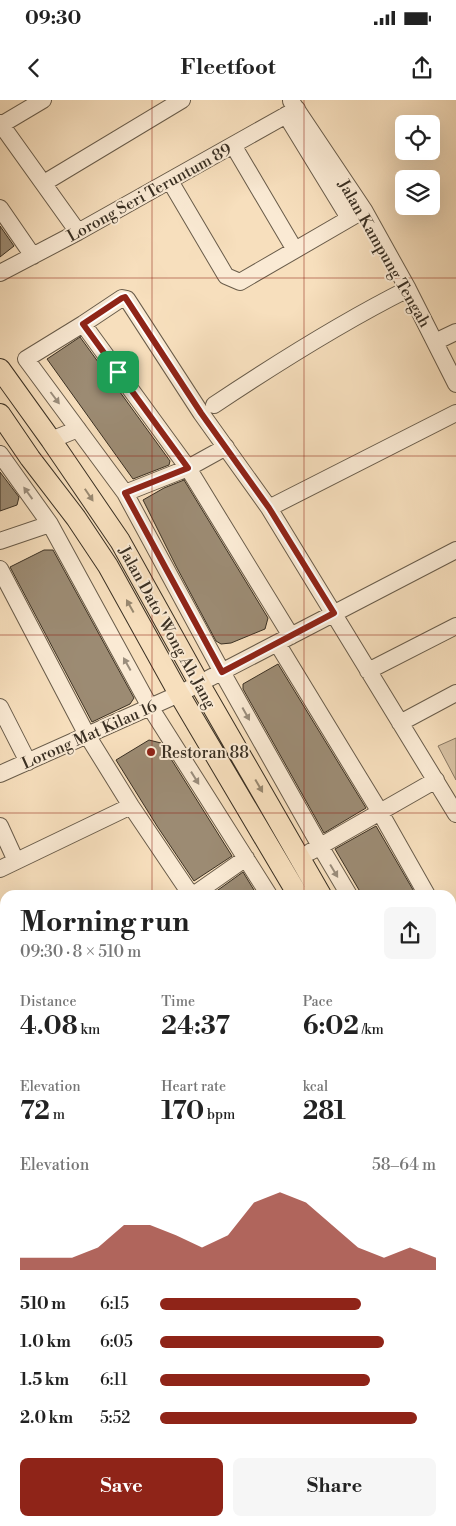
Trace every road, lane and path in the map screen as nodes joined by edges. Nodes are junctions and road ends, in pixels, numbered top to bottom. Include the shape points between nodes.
1 (43, 100) edge
2 (182, 100) edge
3 (291, 108) edge
4 (1, 124) edge
5 (233, 145) junction
6 (170, 181) junction
7 (44, 183) junction
8 (0, 208) edge
9 (364, 210) junction
10 (350, 218) junction
11 (78, 232) junction
12 (295, 250) junction
13 (33, 256) junction
14 (0, 273) edge
15 (408, 289) junction
16 (83, 324) junction
17 (456, 332) edge
18 (434, 342) junction
19 (0, 369) edge
20 (456, 384) edge
21 (214, 405) dead end
22 (456, 413) edge
23 (0, 414) edge
24 (78, 429) junction
25 (51, 440) junction
26 (226, 447) junction
27 (0, 454) edge
28 (188, 468) junction
29 (125, 493) junction
30 (269, 508) junction
31 (50, 524) junction
32 (0, 542) edge
33 (456, 550) edge
34 (0, 569) edge
35 (334, 613) junction
36 (456, 626) edge
37 (284, 640) junction
38 (368, 671) junction
39 (222, 672) junction
40 (199, 683) junction
41 (456, 693) edge
42 (179, 694) junction
43 (0, 707) edge
44 (150, 707) junction
45 (400, 722) junction
46 (86, 735) junction
47 (28, 762) junction
48 (0, 774) edge
49 (436, 780) junction
50 (131, 806) junction
51 (380, 812) junction
52 (456, 814) edge
53 (0, 826) edge
54 (320, 846) junction
55 (275, 856) junction
56 (246, 858) junction
57 (300, 858) junction
58 (16, 861) junction
59 (0, 869) edge
60 (192, 890) edge
61 (201, 890) edge
62 (266, 890) edge
63 (295, 890) edge
64 (319, 890) edge
65 (346, 890) edge
66 (424, 890) edge

1 - 4 street
2 - 7 street
3 - 5 street, Lorong Seri Teruntum 89
3 - 9 street, Jalan Kampung Tengah
3 - 10 street
4 - 7 street
5 - 6 street, Lorong Seri Teruntum 89
5 - 12 street
6 - 11 street, Lorong Seri Teruntum 89
6 - 12 street via 226,276 240,282
7 - 11 street
8 - 13 street
9 - 10 street
9 - 15 street, Jalan Kampung Tengah
10 - 12 street
11 - 13 street, Lorong Seri Teruntum 89
13 - 14 street, Lorong Seri Teruntum 89
15 - 18 street, Jalan Kampung Tengah
15 - 21 street via 362,312
16 -> 24 street via 26,359
16 - 26 street via 122,298 127,298
16 - 28 street
17 - 18 street
18 - 20 street, Jalan Kampung Tengah
19 - 25 main road, Jalan Dato' Wong Ah Jang
22 - 30 street
42 -> 23 main road, Jalan Dato' Wong Ah Jang via 108,566
24 - 25 street
24 - 29 street
25 -> 40 main road, Jalan Dato' Wong Ah Jang via 120,541
26 - 28 street
26 - 30 street
31 -> 27 street
28 - 29 street
28 - 37 street
29 - 39 street
30 - 35 street
31 - 32 street
44 -> 31 street
33 - 35 street, Lorong Mat Kilau 16
34 - 46 street
35 - 37 street, Lorong Mat Kilau 16
35 - 38 street
36 - 38 street
37 - 39 street, Lorong Mat Kilau 16
37 - 51 street
38 - 45 street
39 - 40 street, Lorong Mat Kilau 16
39 -> 54 street
40 - 42 street, Lorong Mat Kilau 16
40 -> 57 main road, Jalan Dato' Wong Ah Jang
41 - 45 street
42 - 44 street, Lorong Mat Kilau 16
42 - 55 main road, Jalan Dato' Wong Ah Jang
43 - 47 street
44 - 46 street, Lorong Mat Kilau 16
44 -> 56 street
45 - 49 street
46 - 47 street, Lorong Mat Kilau 16
46 - 50 street
47 - 48 street, Lorong Mat Kilau 16
49 - 51 street
49 - 52 street
50 - 58 street
50 - 60 street
51 - 54 street
51 - 66 street
53 - 58 street
54 - 57 street
54 -> 65 street
55 - 56 street
55 - 63 main road, Jalan Dato' Wong Ah Jang
56 - 61 street
56 - 62 street
57 - 64 main road, Jalan Dato' Wong Ah Jang
58 - 59 street

